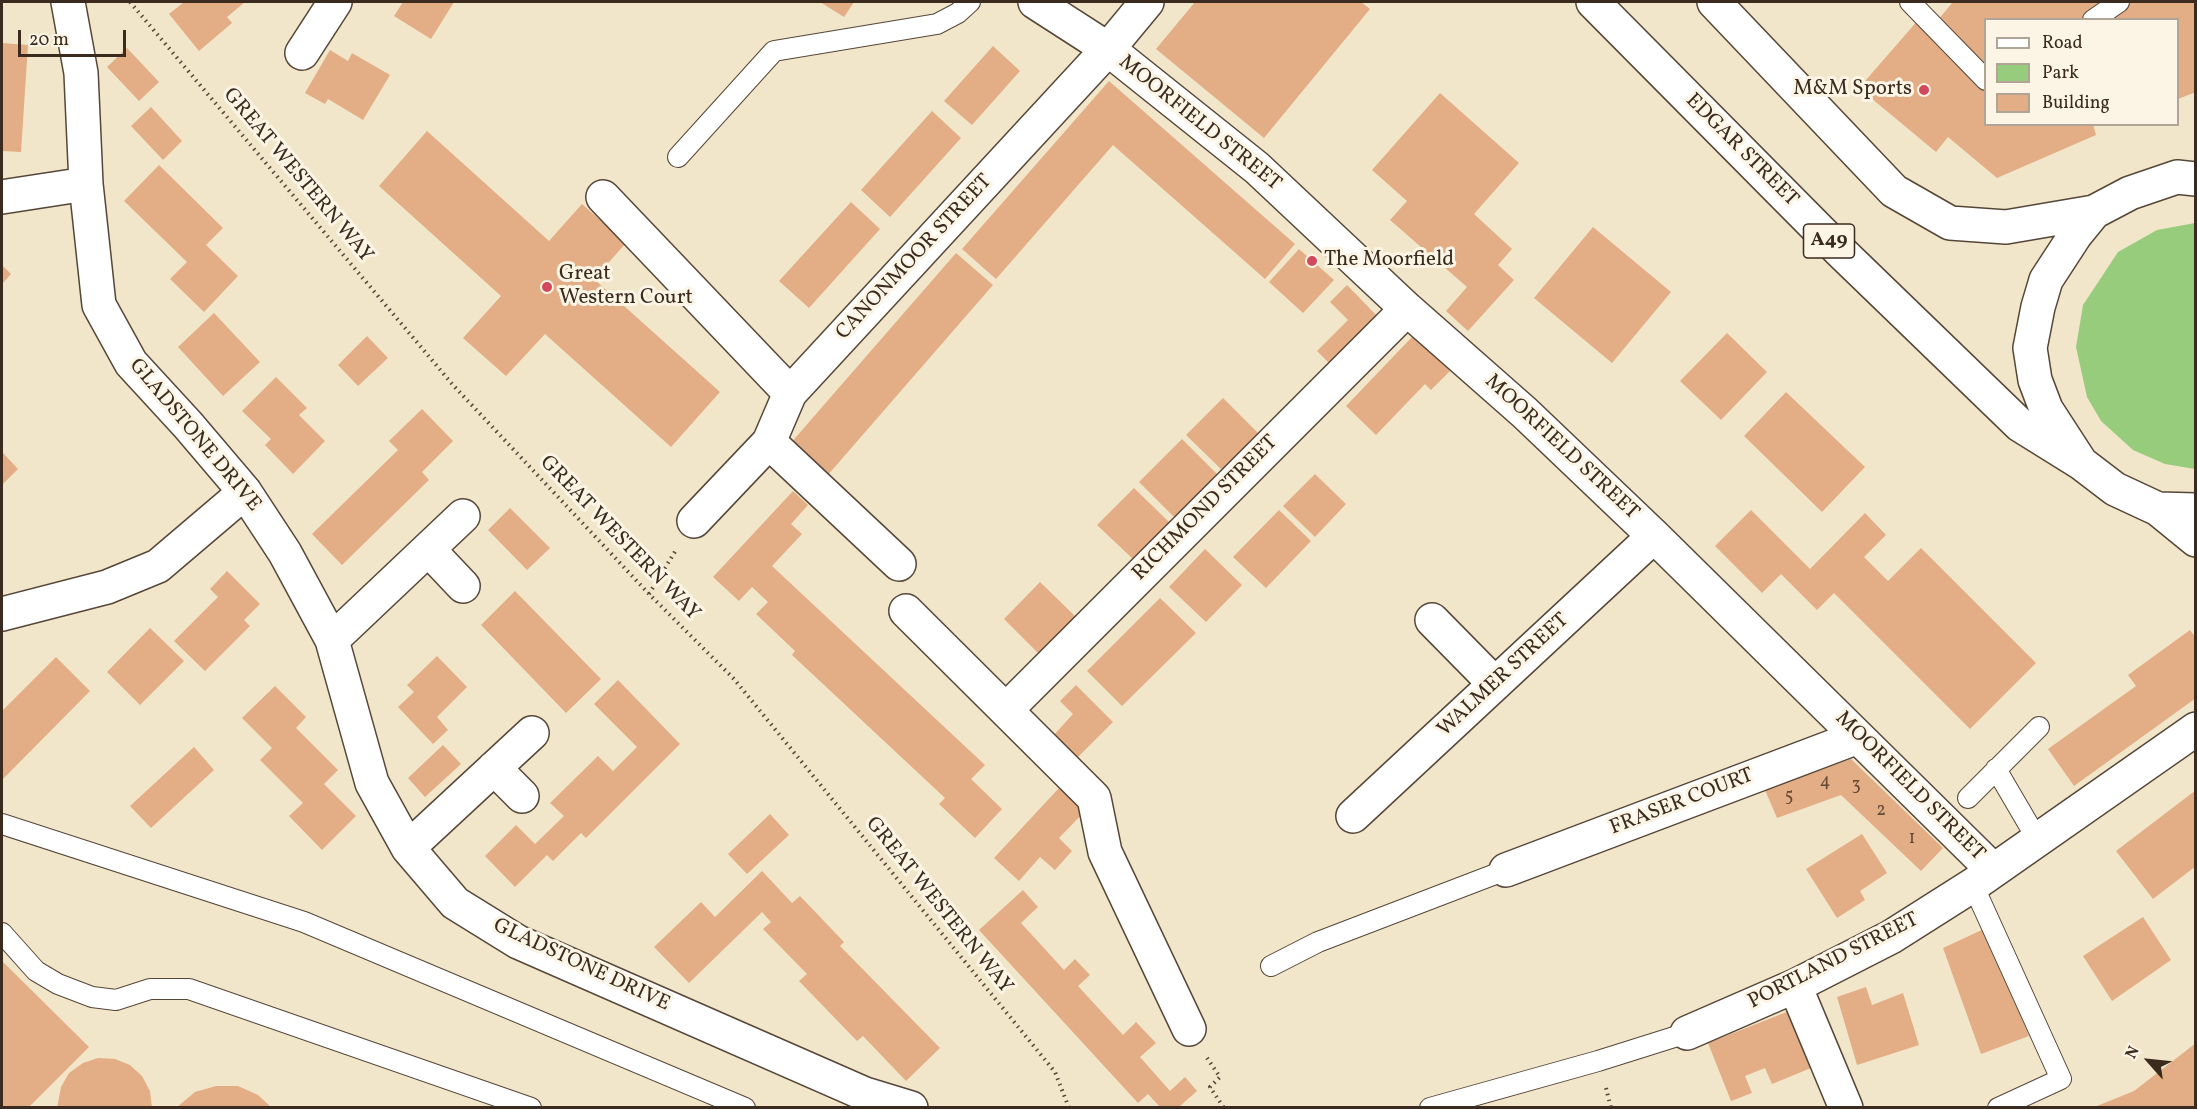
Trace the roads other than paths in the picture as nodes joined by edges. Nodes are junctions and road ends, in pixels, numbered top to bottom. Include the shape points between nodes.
1 (68, 2) edge
2 (335, 2) edge
3 (970, 2) edge
4 (1035, 2) edge
5 (1147, 2) edge
6 (1593, 2) edge
7 (1714, 2) edge
8 (1910, 2) edge
9 (2119, 2) edge
10 (2096, 18) edge
11 (1108, 49) junction
12 (302, 53) dead end
13 (1984, 78) edge
14 (678, 158) dead end
15 (2189, 173) edge
16 (86, 184) junction
17 (2, 197) edge
18 (603, 198) dead end
19 (2094, 212) junction
20 (1407, 309) junction
21 (790, 393) junction
22 (769, 442) junction
23 (2081, 463) junction
24 (245, 492) junction
25 (2158, 509) junction
26 (2196, 510) edge
27 (463, 516) dead end
28 (694, 521) road end
29 (1654, 536) junction
30 (2196, 540) edge
31 (428, 549) junction
32 (898, 564) dead end
33 (463, 586) dead end
34 (906, 611) dead end
35 (2, 614) edge
36 (1432, 620) dead end
37 (332, 639) junction
38 (1495, 684) junction
39 (1006, 710) junction
40 (2039, 727) dead end
41 (2196, 729) edge
42 (532, 733) dead end
43 (1858, 737) junction
44 (494, 768) junction
45 (1996, 769) junction
46 (522, 796) dead end
47 (1968, 798) dead end
48 (1353, 816) dead end
49 (2, 824) edge
50 (2037, 839) junction
51 (408, 848) junction
52 (1506, 870) joint
53 (1983, 877) junction
54 (2, 933) edge
55 (1271, 966) dead end
56 (1795, 986) junction
57 (1189, 1029) road end
58 (1687, 1033) joint
59 (734, 1105) edge
60 (531, 1107) edge
61 (911, 1107) edge
62 (1430, 1107) edge
63 (1846, 1107) edge
64 (1998, 1107) edge

1 - 16 main road, GLADSTONE DRIVE via 81,74
2 - 12 main road
3 - 14 lane via 937,24 774,51
4 - 11 main road, MOORFIELD STREET
5 - 11 main road, CANONMOOR STREET
6 - 23 main road, EDGAR STREET / A49 via 1841,252 2020,425
7 - 19 main road via 1894,191 1950,223 2006,226
8 - 13 lane
9 - 10 lane
11 - 20 main road, MOORFIELD STREET via 1257,168
11 - 21 main road, CANONMOOR STREET
15 - 19 main road via 2130,193
16 - 17 main road
16 - 24 main road, GLADSTONE DRIVE via 99,305 131,363
18 - 21 main road
19 - 23 main road via 2046,280 2030,348 2035,380 2046,409
20 - 29 main road, MOORFIELD STREET via 1525,412
20 - 39 main road, RICHMOND STREET
21 - 22 main road, CANONMOOR STREET
22 - 28 main road, CANONMOOR STREET
22 - 32 main road
23 - 25 main road via 2115,489
24 - 35 main road via 159,566 107,587
24 - 37 main road, GLADSTONE DRIVE via 285,553
25 - 26 main road
25 - 30 main road
27 - 31 main road
29 - 38 main road, WALMER STREET
29 - 43 main road, MOORFIELD STREET
31 - 33 main road
31 - 37 main road
34 - 39 main road
36 - 38 main road
37 - 51 main road, GLADSTONE DRIVE via 372,783
38 - 48 main road, WALMER STREET
39 - 57 main road via 1094,798 1105,852
40 - 45 lane
41 - 50 main road, PORTLAND STREET
42 - 44 main road
43 - 52 main road, FRASER COURT
43 - 53 main road, MOORFIELD STREET
44 - 46 main road
44 - 51 main road
45 - 47 lane
45 - 50 lane
49 - 59 lane via 304,922
50 - 53 main road, PORTLAND STREET
51 - 61 main road, GLADSTONE DRIVE via 454,903 518,942 865,1094
52 - 55 lane via 1318,942
53 - 56 main road, PORTLAND STREET via 1891,937
53 - 64 lane via 2061,1079
54 - 60 lane via 36,971 93,998 116,1000 150,989 189,989
56 - 58 main road, PORTLAND STREET
56 - 63 main road
58 - 62 lane, PORTLAND STREET

